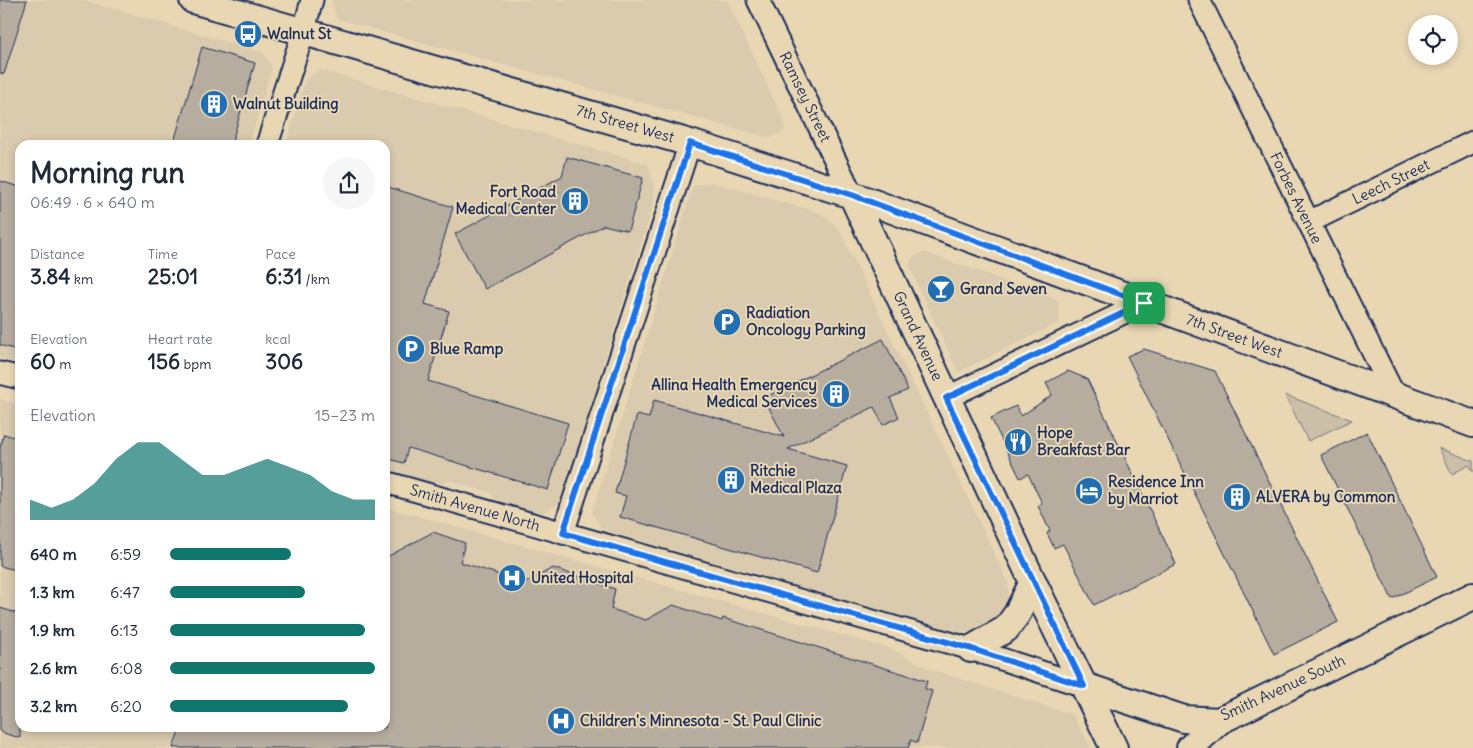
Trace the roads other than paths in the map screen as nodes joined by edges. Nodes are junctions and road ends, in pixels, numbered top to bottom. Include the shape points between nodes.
1 (192, 0) edge
2 (312, 0) edge
3 (758, 0) edge
4 (1199, 0) edge
5 (303, 33) junction
6 (269, 140) edge
7 (1473, 142) edge
8 (690, 143) junction
9 (852, 195) junction
10 (1309, 222) junction
11 (1144, 303) junction
12 (0, 373) edge
13 (15, 377) edge
14 (1394, 395) junction
15 (946, 398) junction
16 (1473, 424) edge
17 (390, 483) edge
18 (563, 533) junction
19 (1033, 582) junction
20 (1473, 596) edge
21 (972, 649) junction
22 (1084, 686) junction
23 (1219, 720) junction
24 (1114, 748) edge
25 (1190, 748) edge

1 - 5 main road, 7th Street West
2 - 5 street
3 - 9 street, Ramsey Street
4 - 10 street, Forbes Avenue
5 - 6 street
5 - 8 main road, 7th Street West
7 - 10 street, Leech Street
8 - 9 main road, 7th Street West
8 - 18 street
9 - 11 main road, 7th Street West
9 - 15 main road, Grand Avenue
10 - 14 street, Forbes Avenue
11 - 14 main road, 7th Street West
11 - 15 street
12 - 13 street
14 - 16 main road, 7th Street West
15 - 19 main road, Grand Avenue
17 - 18 street, Smith Avenue North
18 - 21 street, Smith Avenue North
19 - 21 main road via 1006,629
19 - 22 main road, Grand Avenue
20 - 23 main road, Smith Avenue South
21 - 22 street, Smith Avenue North
22 - 23 main road, Smith Avenue South via 1184,719
22 - 24 main road, Grand Avenue
23 - 25 main road

